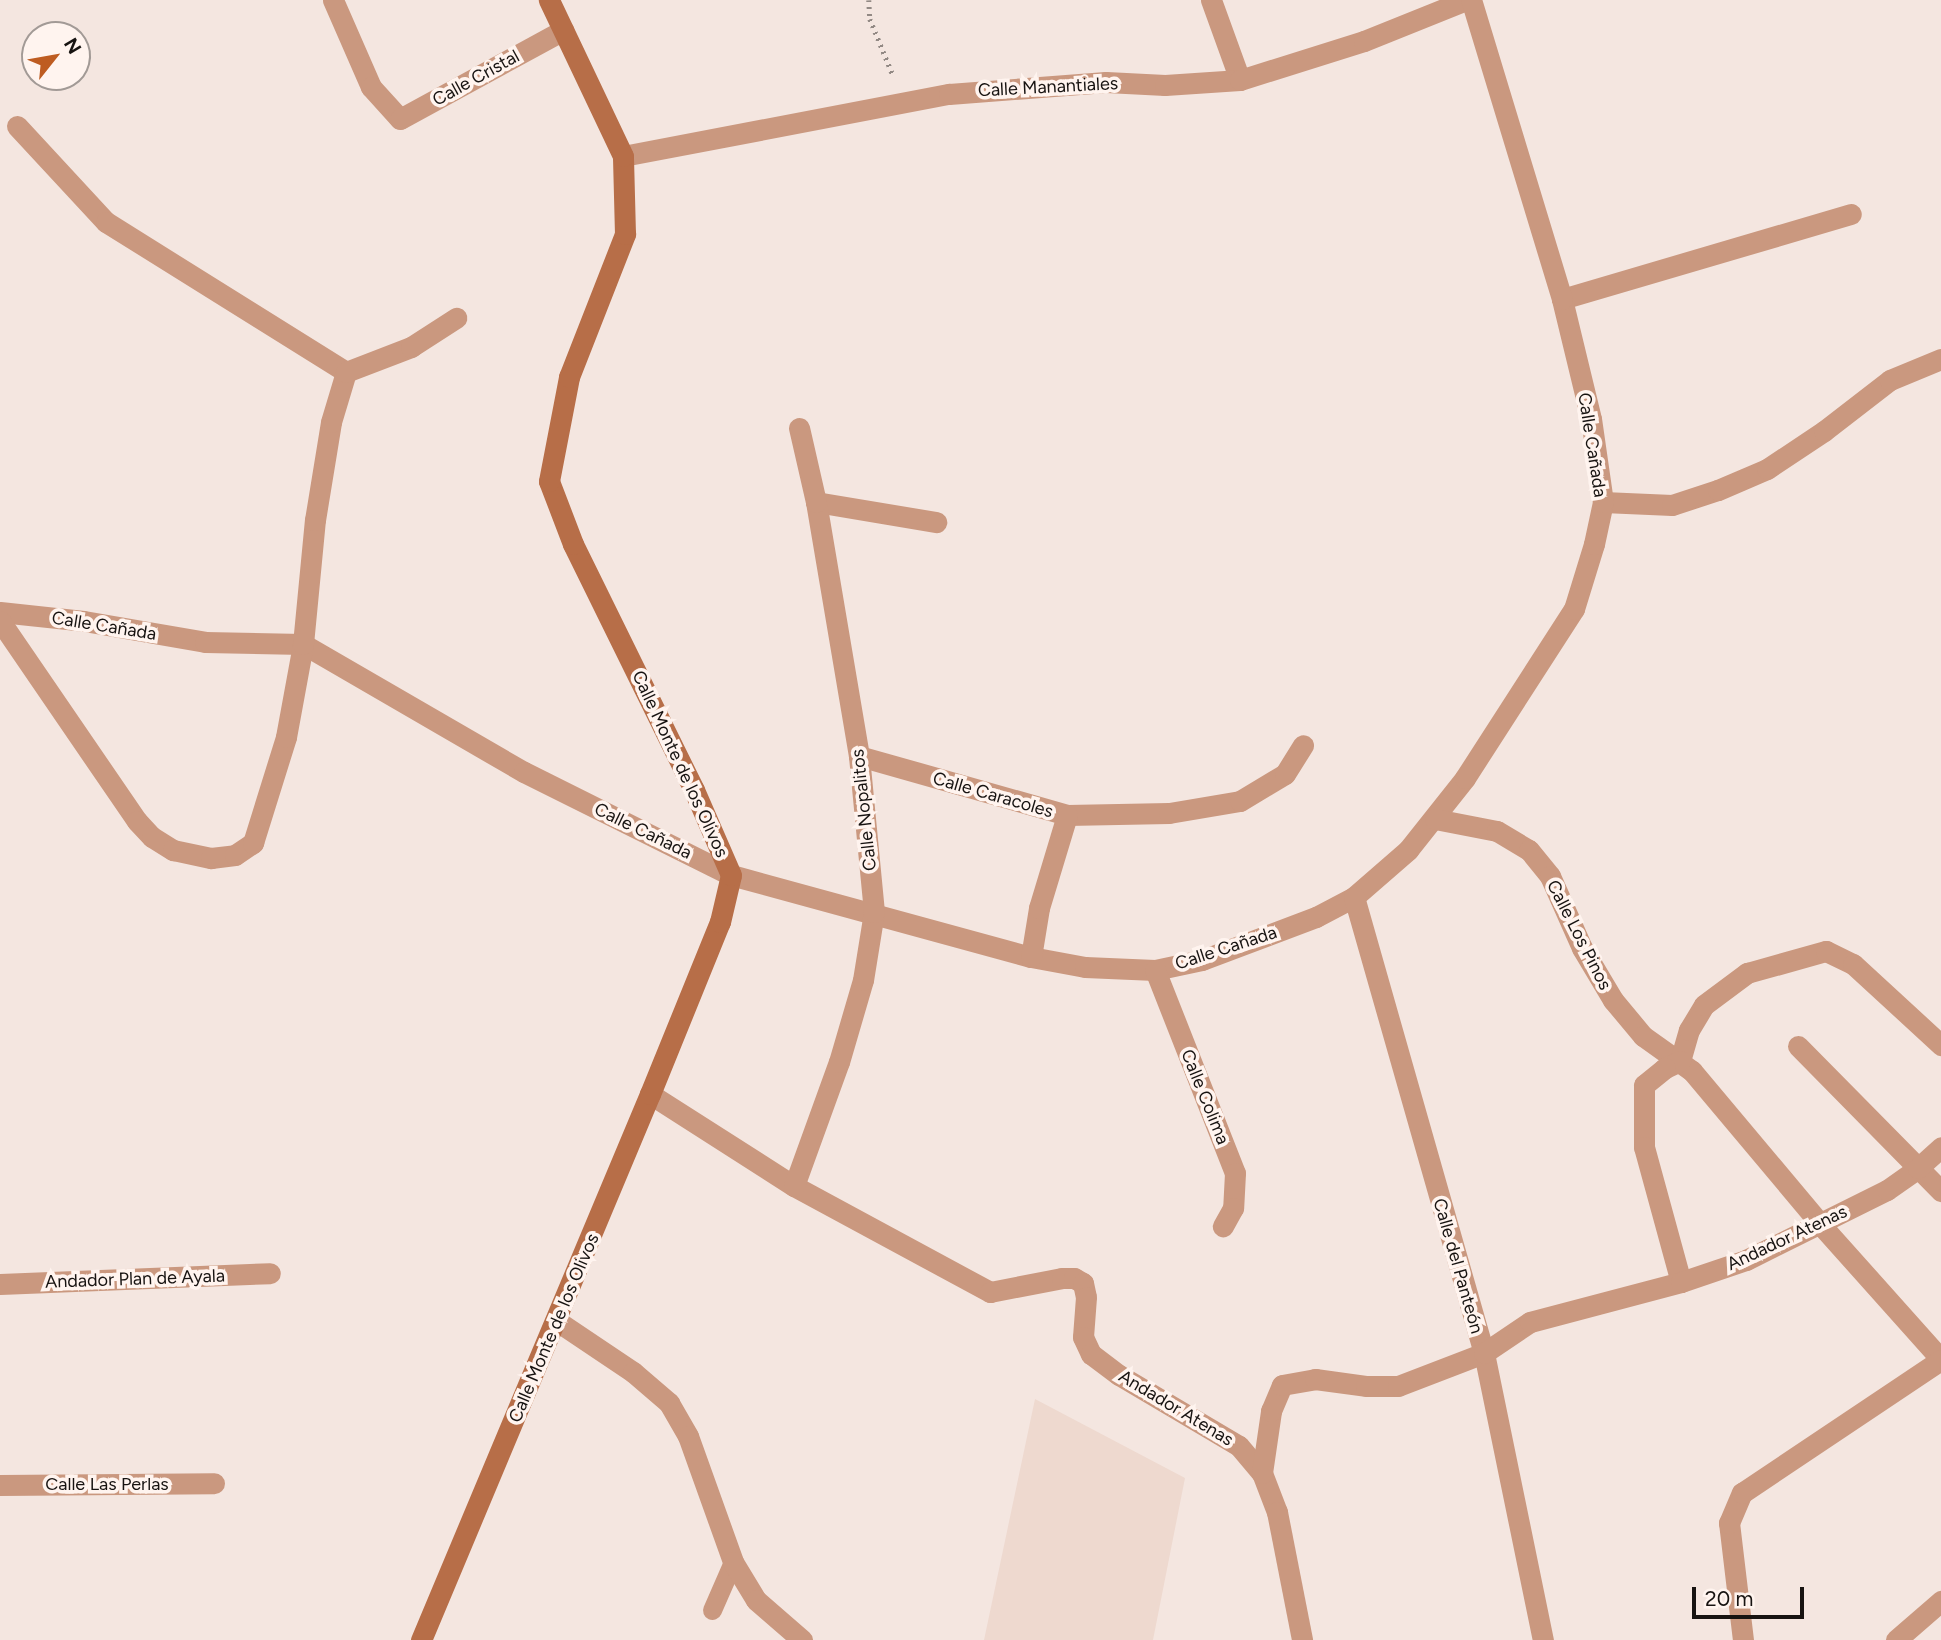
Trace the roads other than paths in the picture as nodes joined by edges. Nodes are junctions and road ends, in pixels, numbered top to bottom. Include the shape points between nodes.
1 (333, 0) edge
2 (549, 0) edge
3 (1211, 0) edge
4 (1469, 0) edge
5 (563, 30) junction
6 (1240, 80) junction
7 (17, 126) dead end
8 (623, 156) junction
9 (1851, 214) dead end
10 (1562, 299) junction
11 (456, 318) dead end
12 (1941, 359) edge
13 (346, 372) junction
14 (799, 428) dead end
15 (816, 502) junction
16 (1603, 502) junction
17 (936, 522) dead end
18 (0, 612) edge
19 (0, 621) edge
20 (303, 644) junction
21 (1303, 745) dead end
22 (859, 756) junction
23 (1067, 816) junction
24 (1435, 819) junction
25 (731, 874) junction
26 (1354, 897) junction
27 (874, 912) junction
28 (1031, 957) junction
29 (1155, 970) junction
30 (1941, 1045) edge
31 (1798, 1046) dead end
32 (1680, 1061) junction
33 (650, 1094) junction
34 (1941, 1147) edge
35 (1919, 1168) junction
36 (794, 1186) junction
37 (1941, 1191) edge
38 (1821, 1225) junction
39 (1223, 1226) dead end
40 (270, 1273) dead end
41 (1681, 1282) junction
42 (0, 1284) edge
43 (557, 1321) junction
44 (1484, 1353) junction
45 (1941, 1359) edge
46 (1262, 1473) junction
47 (214, 1483) dead end
48 (0, 1485) edge
49 (733, 1562) junction
50 (1941, 1601) edge
51 (712, 1610) dead end
52 (422, 1640) edge
53 (802, 1640) edge
54 (1303, 1640) edge
55 (1543, 1640) edge
56 (1743, 1640) edge
57 (1896, 1640) edge

1 - 5 street, Calle Cristal via 371,87 400,120
2 - 5 street, Calle Monte de los Olivos
3 - 6 street
4 - 6 street, Calle Manantiales via 1364,41
4 - 10 street, Calle Cañada
5 - 8 street, Calle Monte de los Olivos
6 - 8 street, Calle Manantiales via 1009,87 912,99
7 - 13 street via 106,222
8 - 25 street, Calle Monte de los Olivos via 625,234 569,377 549,481 573,544
9 - 10 street
10 - 16 street, Calle Cañada via 1591,419
11 - 13 street via 411,347
12 - 16 street via 1890,380 1767,469 1718,490 1672,505
13 - 20 street via 331,422 319,496
14 - 15 street, Calle Nopalitos
15 - 17 street
15 - 22 street, Calle Nopalitos
16 - 24 street, Calle Cañada via 1574,609
18 - 20 street, Calle Cañada via 205,642
19 - 20 street via 137,821 173,850 211,858 235,855 253,844 286,737
20 - 25 street, Calle Cañada via 524,772
21 - 23 street via 1286,774 1240,801 1169,813
22 - 23 street, Calle Caracoles
22 - 27 street, Calle Nopalitos
23 - 28 street, Calle Caracoles
24 - 26 street, Calle Cañada via 1408,850
24 - 32 street, Calle Los Pinos via 1497,831 1530,850 1550,876 1582,948 1613,1000 1643,1036
25 - 27 street, Calle Cañada
25 - 33 street, Calle Monte de los Olivos via 720,922
26 - 29 street, Calle Cañada via 1316,917 1202,960
26 - 44 street, Calle del Panteón
27 - 28 street, Calle Cañada
27 - 36 street, Calle Nopalitos via 856,1004
28 - 29 street, Calle Cañada via 1085,967
29 - 39 street, Calle Colima via 1235,1173 1233,1208
30 - 32 street via 1853,964 1826,951 1747,973 1704,1005 1689,1030
31 - 35 street
32 - 38 street, Calle Los Pinos
32 - 41 street via 1644,1085 1644,1135
33 - 36 street, Andador Atenas
33 - 43 street, Calle Monte de los Olivos
34 - 35 street, Andador Atenas
35 - 37 street
35 - 38 street, Andador Atenas
36 - 46 street, Andador Atenas via 990,1292 1074,1278 1083,1283 1083,1337 1091,1354 1240,1446
38 - 41 street, Andador Atenas via 1746,1260
38 - 45 street, Calle Los Pinos
40 - 42 street, Andador Plan de Ayala
41 - 44 street, Andador Atenas via 1530,1322
43 - 49 street via 634,1372 668,1403 688,1436
43 - 52 street, Calle Monte de los Olivos
44 - 46 street, Andador Atenas via 1398,1386 1315,1378 1282,1385 1271,1410
44 - 55 street, Calle del Panteón
45 - 56 street via 1742,1493 1729,1522
46 - 54 street via 1277,1512
47 - 48 street, Calle Las Perlas
49 - 51 lane
49 - 53 street via 756,1600
50 - 57 street

